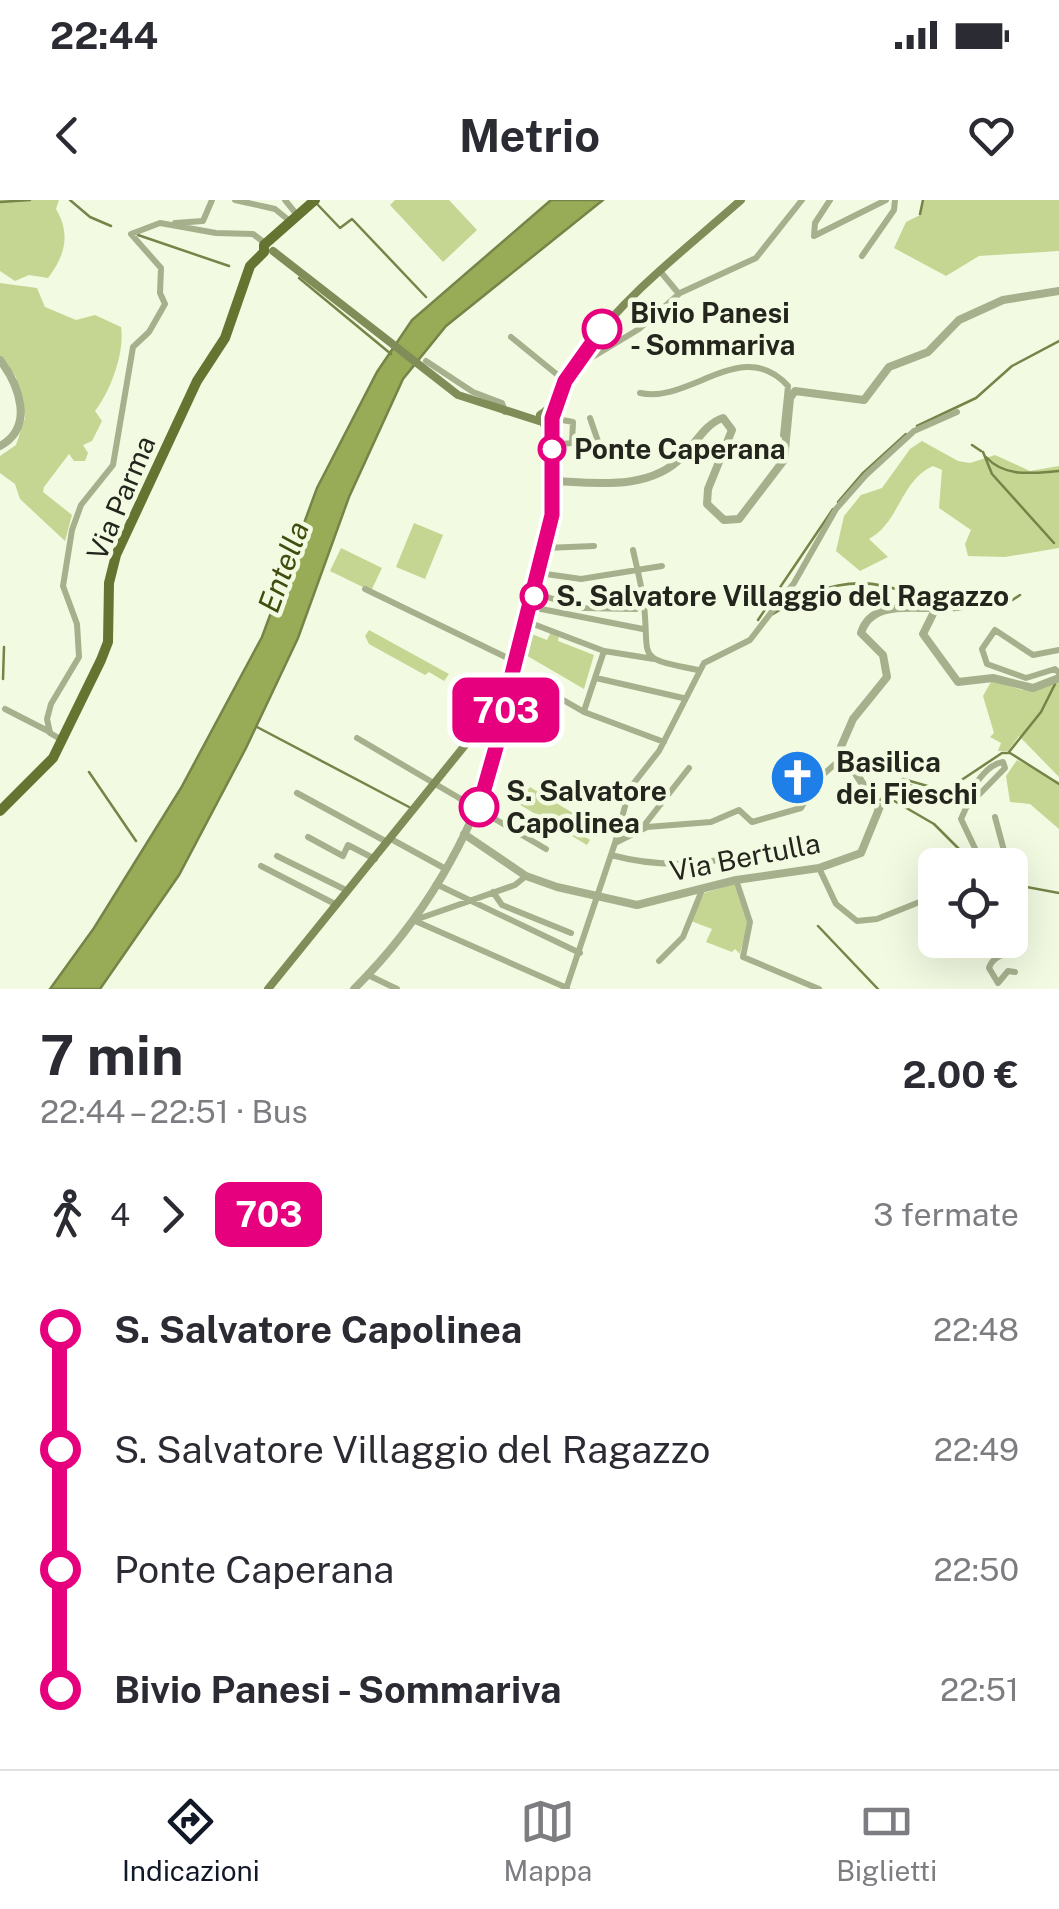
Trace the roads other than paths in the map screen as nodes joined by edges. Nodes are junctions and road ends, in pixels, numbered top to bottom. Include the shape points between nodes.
1 (212, 200) edge
2 (235, 200) edge
3 (284, 200) edge
4 (316, 200) edge
5 (741, 200) edge
6 (802, 200) edge
7 (830, 200) edge
8 (886, 200) edge
9 (895, 200) edge
10 (295, 219) junction
11 (165, 224) junction
12 (268, 248) junction
13 (862, 256) dead end
14 (660, 271) junction
15 (1059, 290) edge
16 (679, 294) junction
17 (510, 337) dead end
18 (590, 345) junction
19 (612, 346) junction
20 (596, 354) junction
21 (0, 360) edge
22 (426, 361) dead end
23 (571, 371) junction
24 (563, 385) junction
25 (640, 394) dead end
26 (505, 412) junction
27 (957, 412) dead end
28 (590, 418) dead end
29 (546, 419) junction
30 (572, 443) junction
31 (788, 443) junction
32 (551, 444) junction
33 (0, 446) edge
34 (554, 481) junction
35 (594, 546) dead end
36 (545, 548) junction
37 (632, 550) dead end
38 (662, 566) dead end
39 (638, 572) junction
40 (539, 573) junction
41 (365, 589) dead end
42 (534, 594) junction
43 (531, 607) junction
44 (636, 609) dead end
45 (613, 610) junction
46 (528, 622) junction
47 (614, 625) junction
48 (643, 630) junction
49 (604, 650) junction
50 (1059, 650) edge
51 (655, 659) junction
52 (518, 662) junction
53 (698, 670) junction
54 (515, 672) junction
55 (1059, 676) edge
56 (596, 678) junction
57 (683, 698) junction
58 (503, 702) junction
59 (5, 709) dead end
60 (584, 712) junction
61 (489, 720) junction
62 (499, 731) junction
63 (50, 732) junction
64 (356, 738) dead end
65 (63, 741) junction
66 (664, 742) junction
67 (842, 758) junction
68 (689, 768) dead end
69 (438, 783) junction
70 (296, 793) dead end
71 (479, 807) junction
72 (879, 808) junction
73 (0, 811) edge
74 (995, 816) dead end
75 (641, 829) junction
76 (464, 834) junction
77 (308, 837) dead end
78 (390, 841) junction
79 (615, 843) junction
80 (764, 848) dead end
81 (975, 848) edge
82 (1004, 848) edge
83 (546, 849) dead end
84 (611, 855) junction
85 (278, 856) dead end
86 (375, 858) junction
87 (261, 866) dead end
88 (444, 868) junction
89 (819, 868) junction
90 (526, 876) junction
91 (736, 880) junction
92 (435, 884) junction
93 (702, 890) junction
94 (348, 891) junction
95 (493, 892) junction
96 (599, 893) junction
97 (467, 900) junction
98 (496, 901) junction
99 (918, 903) edge
100 (337, 905) junction
101 (483, 908) junction
102 (414, 920) junction
103 (571, 933) dead end
104 (580, 953) junction
105 (996, 958) edge
106 (659, 961) dead end
107 (1015, 972) dead end
108 (368, 976) junction
109 (268, 989) edge
110 (354, 989) edge
111 (397, 989) edge
112 (566, 989) edge
113 (819, 989) edge

1 - 11 street via 203,221
2 - 10 street
3 - 10 street
4 - 10 main road, Via Parma
5 - 14 main road
6 - 16 street via 756,258
7 - 8 street via 814,236
9 - 13 street
10 - 12 main road, Via Parma
11 - 12 street via 254,234
11 - 63 street via 131,236 161,268 165,304 132,347 113,465 81,505 72,530 63,586 77,624 79,656 51,704
12 - 26 main road via 434,380
12 - 65 main road, Via Parma via 250,266 225,338 197,381 120,545 109,584 108,642
14 - 16 street
14 - 18 main road
15 - 31 street via 984,306 958,320 928,352 890,367 864,400 795,390
16 - 19 street
17 - 24 street
18 - 19 street
18 - 20 street
18 - 23 main road
19 - 20 street
20 - 23 street
21 - 33 street via 13,376 22,419 17,434
22 - 26 street via 502,403
23 - 24 main road
24 - 29 main road
25 - 31 street via 652,396 736,366 758,368 788,386
26 - 29 main road
27 - 53 street via 914,431 866,475 836,508 794,582 750,640
28 - 30 street via 601,450 590,454 582,442
29 - 30 street via 573,422
29 - 32 main road
30 - 32 street
31 - 34 street via 779,470 746,515 732,521 711,512 706,496 732,430 723,418 680,460 656,473 610,485
32 - 34 main road
34 - 36 main road
35 - 36 street
36 - 40 main road
37 - 39 street
38 - 39 street
39 - 40 street via 576,580
39 - 48 street
40 - 42 main road
41 - 52 street
42 - 43 main road
42 - 45 street
43 - 46 main road
43 - 47 street
44 - 45 street
45 - 47 street
46 - 49 street
46 - 52 main road
47 - 48 street
48 - 51 street via 642,642
49 - 51 street
49 - 56 street
50 - 55 street via 1033,655 994,630 982,649 987,664 1026,678 1055,669
51 - 53 street
52 - 54 main road
53 - 57 street
54 - 58 main road
54 - 60 street
55 - 67 street via 1022,689 993,678 958,682 923,634 937,614 933,607 887,608 867,618 861,634 892,663 843,736
56 - 57 street
56 - 60 street
57 - 66 street
58 - 61 main road
58 - 62 street
59 - 63 street
60 - 66 street
61 - 62 street
61 - 69 main road
62 - 71 street
63 - 65 street
64 - 69 street
65 - 73 main road, Via Parma
66 - 79 street via 630,788
67 - 72 street
67 - 75 street via 818,779 801,808 752,822 739,810 707,822
68 - 75 street
69 - 71 street
69 - 78 main road
70 - 78 street
71 - 76 street
71 - 83 street
72 - 81 street via 902,784 945,800 964,796 1003,762 1005,768 962,819
72 - 89 street, Via Bertulla via 861,853
74 - 82 street
75 - 79 street
76 - 88 street
76 - 90 street, Via Bertulla
77 - 86 street via 343,856 348,845
78 - 86 main road
78 - 88 street
79 - 84 street
80 - 84 street via 676,866
84 - 96 street
85 - 94 street
86 - 94 main road
87 - 100 street
88 - 92 street
89 - 91 street, Via Bertulla
89 - 99 street via 836,904 856,921
90 - 95 street
90 - 96 street, Via Bertulla
91 - 93 street, Via Bertulla
91 - 113 street via 750,922 743,957
92 - 97 street
92 - 102 street
93 - 96 street, Via Bertulla via 637,904
93 - 106 street via 683,937
94 - 100 main road
95 - 97 street
95 - 98 street
96 - 104 street
97 - 101 street
97 - 102 street
98 - 101 street
98 - 103 street
100 - 109 main road
101 - 104 street
102 - 108 street
102 - 112 street
104 - 112 street
105 - 107 street via 989,968 998,984
108 - 110 street
108 - 111 street

